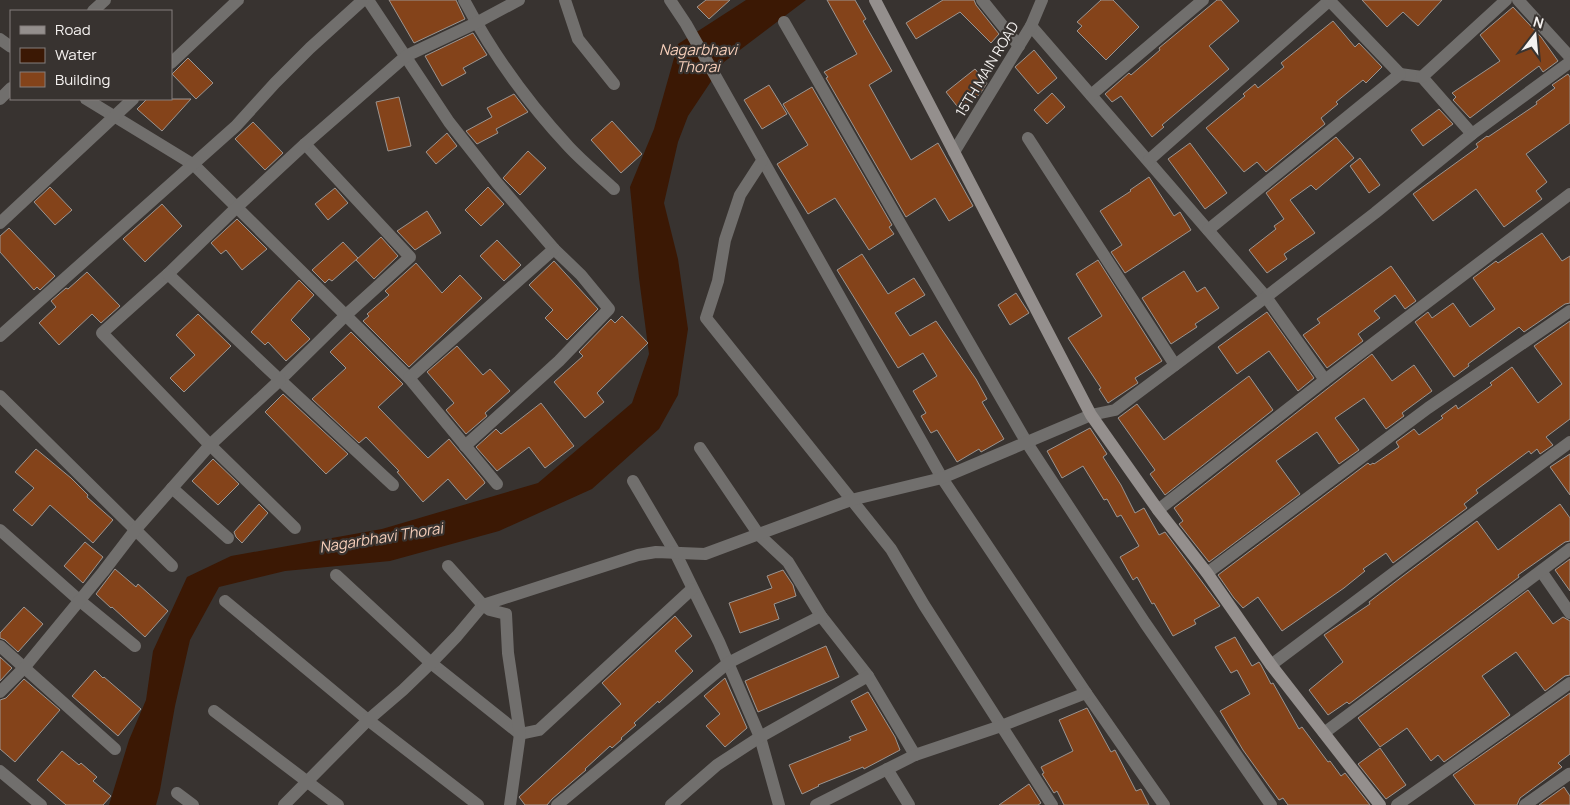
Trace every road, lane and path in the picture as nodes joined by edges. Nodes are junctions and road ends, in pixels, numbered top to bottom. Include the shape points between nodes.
1 (105, 0) edge
2 (238, 0) edge
3 (363, 0) edge
4 (368, 0) edge
5 (464, 0) edge
6 (519, 0) edge
7 (565, 0) edge
8 (670, 0) edge
9 (875, 0) edge
10 (982, 0) edge
11 (1042, 0) edge
12 (1203, 0) edge
13 (1329, 0) edge
14 (1506, 0) edge
15 (1518, 0) edge
16 (94, 10) edge
17 (784, 22) dead end
18 (476, 23) junction
19 (1031, 26) junction
20 (1019, 46) junction
21 (406, 56) junction
22 (1570, 58) edge
23 (172, 62) edge
24 (1570, 62) edge
25 (1400, 74) junction
26 (1422, 77) junction
27 (614, 84) dead end
28 (10, 89) edge
29 (1091, 95) junction
30 (0, 99) edge
31 (88, 100) edge
32 (132, 100) edge
33 (114, 117) junction
34 (1472, 134) junction
35 (1028, 138) dead end
36 (305, 144) junction
37 (954, 152) junction
38 (1149, 160) junction
39 (762, 161) junction
40 (194, 165) junction
41 (614, 189) dead end
42 (1570, 194) edge
43 (237, 207) junction
44 (0, 223) edge
45 (1208, 230) junction
46 (554, 249) junction
47 (168, 274) junction
48 (1266, 297) junction
49 (1570, 311) edge
50 (346, 315) junction
51 (0, 336) edge
52 (1175, 365) junction
53 (409, 378) junction
54 (280, 380) junction
55 (1325, 380) junction
56 (0, 396) edge
57 (1091, 415) junction
58 (1570, 442) edge
59 (1026, 443) junction
60 (210, 444) junction
61 (465, 446) junction
62 (700, 448) dead end
63 (942, 478) junction
64 (633, 480) dead end
65 (497, 484) dead end
66 (393, 485) dead end
67 (172, 488) junction
68 (850, 500) junction
69 (1158, 510) junction
70 (295, 528) dead end
71 (136, 529) junction
72 (0, 530) edge
73 (759, 535) junction
74 (228, 538) dead end
75 (1570, 549) edge
76 (676, 554) junction
77 (172, 566) dead end
78 (448, 566) dead end
79 (1541, 571) junction
80 (1206, 573) junction
81 (336, 575) dead end
82 (692, 589) junction
83 (79, 600) junction
84 (225, 602) dead end
85 (483, 605) junction
86 (1570, 613) edge
87 (821, 616) junction
88 (0, 646) edge
89 (135, 646) dead end
90 (431, 662) junction
91 (728, 663) junction
92 (1271, 665) junction
93 (24, 668) junction
94 (868, 676) junction
95 (1570, 683) edge
96 (0, 692) edge
97 (1086, 693) junction
98 (214, 711) dead end
99 (368, 720) junction
100 (1001, 726) junction
101 (1324, 732) junction
102 (520, 734) junction
103 (760, 737) junction
104 (114, 749) dead end
105 (915, 755) junction
106 (887, 769) junction
107 (0, 771) edge
108 (1570, 774) edge
109 (308, 781) junction
110 (177, 792) dead end
111 (41, 805) edge
112 (193, 805) edge
113 (284, 805) edge
114 (338, 805) edge
115 (478, 805) edge
116 (510, 805) edge
117 (557, 805) edge
118 (670, 805) edge
119 (779, 805) edge
120 (816, 805) edge
121 (909, 805) edge
122 (1052, 805) edge
123 (1164, 805) edge
124 (1271, 805) edge
125 (1380, 805) edge
126 (1397, 805) edge
127 (1525, 805) edge

1 - 16 street
2 - 23 street
3 - 40 street via 303,55
4 - 21 street
5 - 18 street
6 - 18 street
7 - 27 street via 578,39
8 - 39 street
9 - 37 street
10 - 20 street
11 - 19 street, 15TH MAIN ROAD
12 - 29 street
13 - 25 street
13 - 38 street
14 - 26 street
15 - 22 street
17 - 59 street
18 - 21 street
18 - 41 street via 529,102 570,148
19 - 20 street, 15TH MAIN ROAD
19 - 29 street
20 - 37 street, 15TH MAIN ROAD
21 - 36 street
21 - 46 street via 448,122
24 - 34 street
25 - 26 street
25 - 45 street
26 - 34 street
28 - 30 street
29 - 38 street
31 - 33 street
32 - 33 street
33 - 40 street
33 - 44 street
34 - 48 street
35 - 52 street
36 - 43 street
36 - 50 street via 410,257
37 - 57 street
38 - 45 street
39 - 63 street
39 - 68 street via 740,195 706,318
40 - 43 street
40 - 51 street
42 - 55 street
43 - 47 street
43 - 50 street
45 - 48 street
46 - 53 street
46 - 61 street via 610,309 559,361
47 - 54 street
47 - 60 street via 102,333
48 - 52 street
48 - 55 street
49 - 80 street via 1428,408
50 - 53 street
50 - 54 street
52 - 57 street via 1115,410
53 - 61 street
54 - 60 street
54 - 66 street
55 - 69 street
56 - 71 street
57 - 59 street
57 - 69 street
58 - 92 street
59 - 63 street
59 - 124 street
60 - 67 street
60 - 70 street
61 - 65 street
62 - 73 street
63 - 68 street
63 - 97 street
64 - 76 street
67 - 71 street
67 - 74 street
68 - 73 street
68 - 100 street via 891,549
69 - 80 street
71 - 77 street
71 - 83 street
72 - 83 street
73 - 76 street via 705,554
73 - 87 street via 788,562
75 - 79 street
76 - 82 street
76 - 85 street via 656,552 638,555
78 - 85 street
79 - 86 street
79 - 101 street
80 - 92 street
81 - 90 street
82 - 91 street
82 - 102 street via 539,730
83 - 89 street
83 - 93 street
84 - 99 street
85 - 90 street
85 - 102 street via 506,614 508,653
87 - 91 street
87 - 94 street
88 - 93 street
90 - 99 street
90 - 102 street
91 - 103 street
91 - 117 street
92 - 101 street
93 - 96 street
93 - 104 street
94 - 103 street
94 - 105 street
95 - 126 street
97 - 100 street
97 - 123 street
98 - 109 street
99 - 109 street
99 - 115 street
100 - 105 street
100 - 122 street
101 - 125 street
102 - 116 street
103 - 118 street via 717,765
103 - 119 street
105 - 106 street
106 - 120 street
106 - 121 street
107 - 111 street
108 - 127 street
109 - 113 street
109 - 114 street
110 - 112 street

